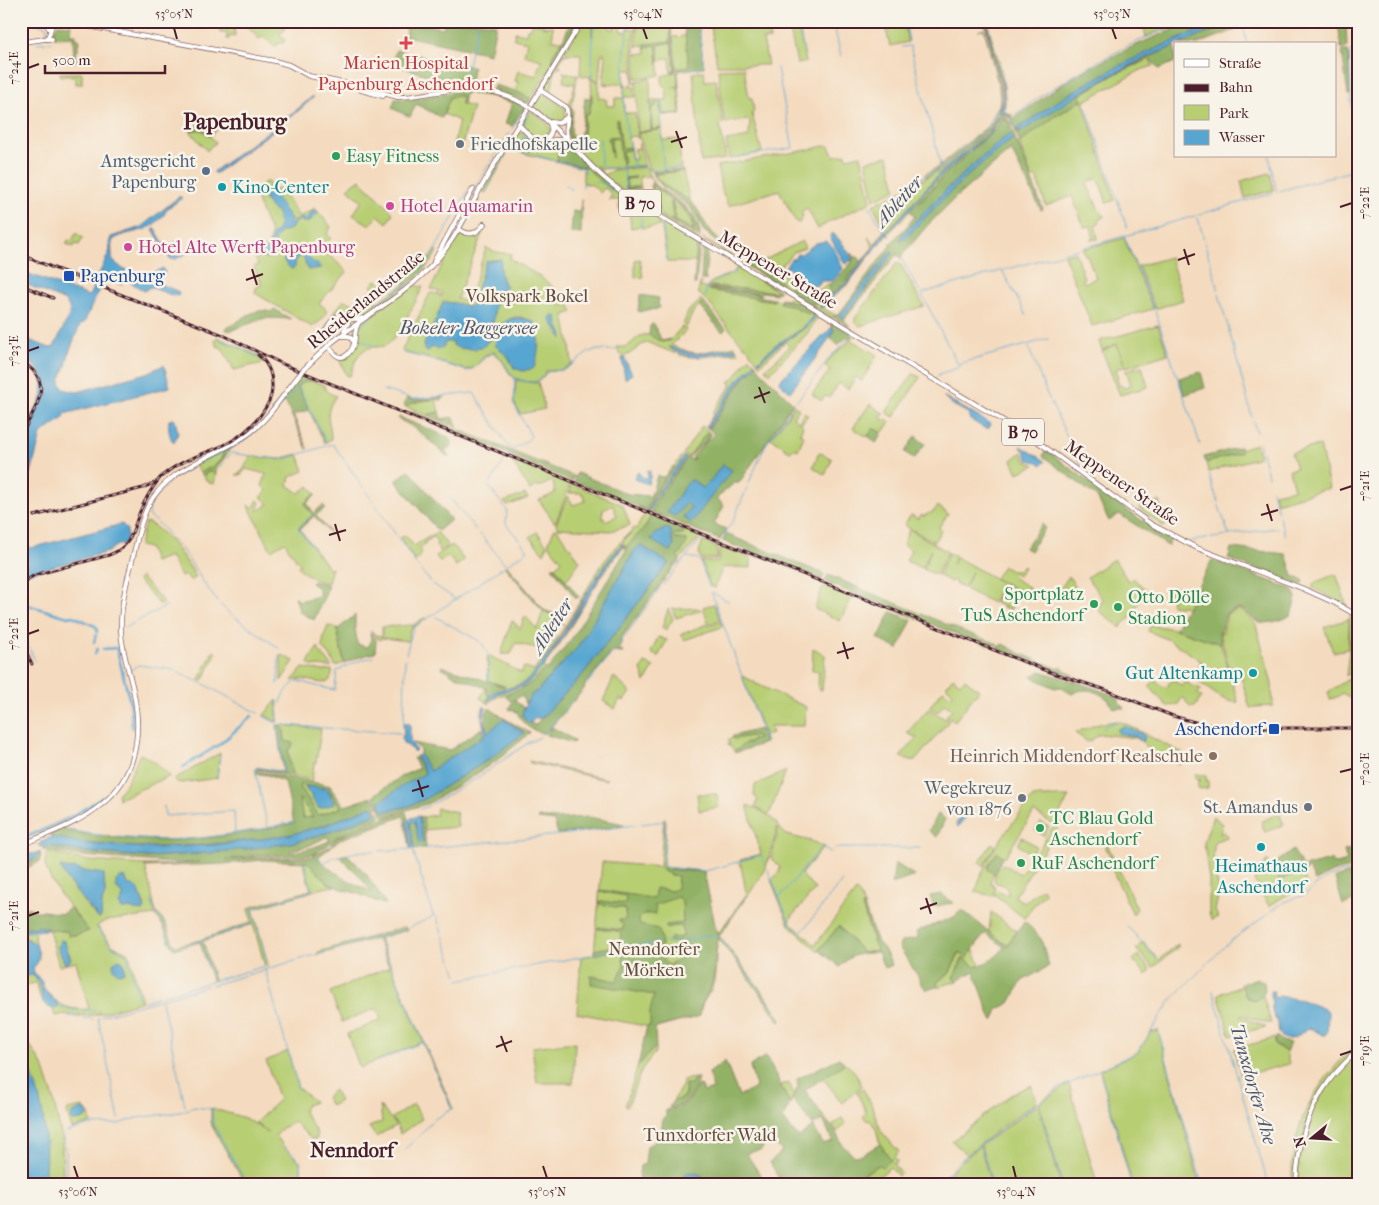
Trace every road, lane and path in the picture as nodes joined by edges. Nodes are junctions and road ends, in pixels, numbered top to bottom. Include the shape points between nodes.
1 (39, 21) edge
2 (47, 21) edge
3 (60, 21) edge
4 (582, 21) edge
5 (55, 22) edge
6 (70, 23) junction
7 (49, 37) junction
8 (22, 39) edge
9 (547, 78) junction
10 (541, 89) junction
11 (547, 93) junction
12 (535, 99) junction
13 (568, 116) junction
14 (549, 122) junction
15 (518, 125) junction
16 (525, 131) junction
17 (512, 135) junction
18 (542, 141) junction
19 (569, 142) junction
20 (473, 189) dead end
21 (470, 211) junction
22 (484, 224) dead end
23 (459, 229) junction
24 (465, 233) junction
25 (453, 239) junction
26 (428, 270) junction
27 (342, 316) junction
28 (365, 318) junction
29 (342, 334) junction
30 (336, 339) junction
31 (354, 343) junction
32 (328, 344) junction
33 (1358, 616) edge
34 (21, 845) edge
35 (1358, 1050) edge
36 (1296, 1184) edge

1 - 7 main road via 46,23
2 - 5 main road, B 70
3 - 6 main road, B 70
4 - 9 main road, Rheiderlandstraße
5 - 6 main road, B 70
5 - 7 main road
6 - 14 main road, Meppener Straße / B 70, bridge via 283,62 309,76 398,97 457,89 491,92 524,104
7 - 8 main road via 32,41
9 - 10 main road, Rheiderlandstraße
9 - 11 main road
10 - 11 main road
10 - 12 main road, Rheiderlandstraße
11 - 12 main road
11 - 13 main road via 566,107
12 - 15 main road, Rheiderlandstraße
13 - 14 main road via 559,123
13 - 19 main road via 565,132
14 - 18 main road via 551,133
14 - 19 main road, Meppener Straße / B 70
15 - 16 main road
15 - 17 main road, Rheiderlandstraße
16 - 17 main road
16 - 18 main road
17 - 21 main road, Rheiderlandstraße
18 - 19 main road via 559,139
19 - 33 main road, Meppener Straße / B 70 via 628,196 1034,439 1151,524 1196,548 1305,589
20 - 26 main road
21 - 23 main road, Rheiderlandstraße
21 - 24 main road via 463,226
22 - 24 main road via 477,232
23 - 24 main road
23 - 25 main road, Rheiderlandstraße
24 - 25 main road
25 - 26 main road, Rheiderlandstraße
26 - 28 main road, Rheiderlandstraße
27 - 28 main road via 356,320
27 - 29 main road via 348,323
27 - 32 main road via 335,318 322,336
28 - 29 main road, Rheiderlandstraße
28 - 31 main road via 355,329
29 - 30 main road, Rheiderlandstraße
30 - 31 main road via 348,335
30 - 32 main road, Rheiderlandstraße
31 - 32 main road via 347,354 340,357
32 - 34 main road, Rheiderlandstraße via 256,428 178,473 148,506 136,543 121,620 123,649 137,714 137,744 132,763 123,781 102,804 68,825
35 - 36 main road via 1328,1081 1313,1106 1301,1139

